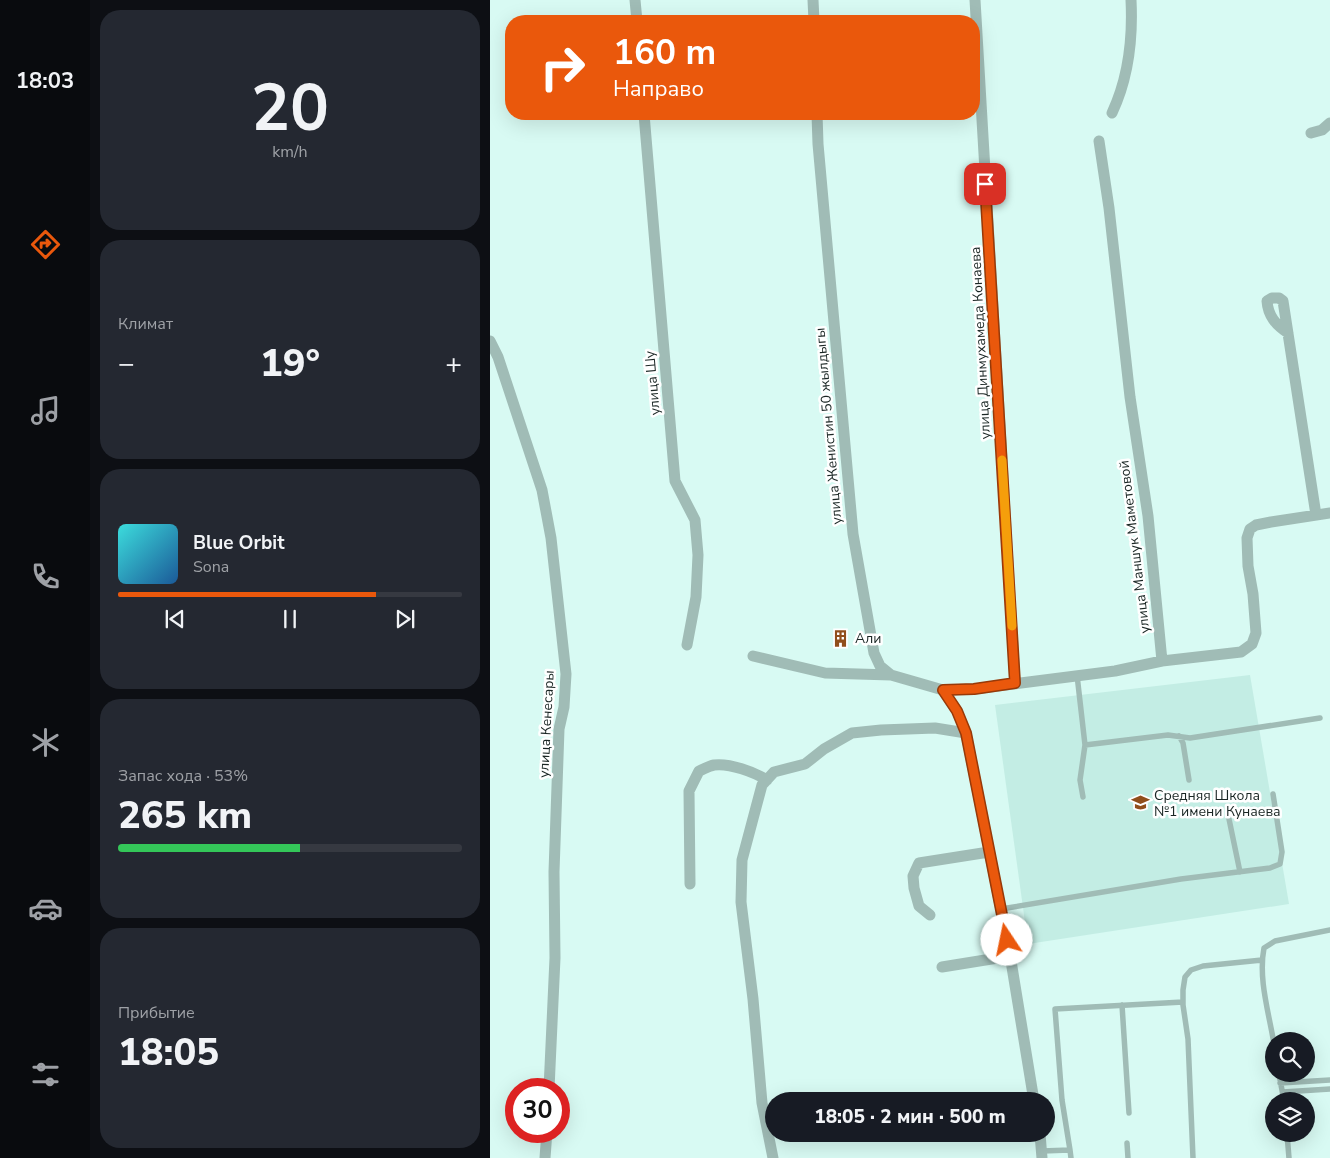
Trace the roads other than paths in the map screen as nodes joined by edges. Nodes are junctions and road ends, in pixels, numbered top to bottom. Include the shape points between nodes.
1 (635, 0) edge
2 (813, 0) edge
3 (975, 0) edge
4 (1131, 0) edge
5 (636, 15) edge
6 (814, 15) edge
7 (976, 15) edge
8 (980, 85) edge
9 (1112, 114) dead end
10 (645, 120) edge
11 (817, 120) edge
12 (1330, 123) edge
13 (1311, 133) dead end
14 (1099, 141) dead end
15 (1288, 333) dead end
16 (490, 341) edge
17 (1330, 513) edge
18 (1316, 515) junction
19 (687, 645) dead end
20 (753, 656) dead end
21 (1162, 661) junction
22 (891, 675) junction
23 (1077, 676) junction
24 (1015, 683) junction
25 (943, 690) junction
26 (1320, 718) dead end
27 (966, 733) junction
28 (1179, 736) junction
29 (1085, 745) junction
30 (767, 780) junction
31 (1189, 780) dead end
32 (1273, 794) dead end
33 (1083, 797) dead end
34 (1229, 819) dead end
35 (989, 852) junction
36 (1240, 872) junction
37 (690, 884) dead end
38 (1000, 909) junction
39 (930, 915) dead end
40 (1330, 930) edge
41 (1010, 956) junction
42 (1262, 960) junction
43 (942, 967) dead end
44 (1183, 1002) junction
45 (1122, 1006) junction
46 (1272, 1032) edge
47 (550, 1078) edge
48 (1330, 1080) edge
49 (1280, 1083) joint
50 (1330, 1089) edge
51 (1033, 1092) edge
52 (1283, 1092) joint
53 (1129, 1113) dead end
54 (1041, 1142) edge
55 (1288, 1142) edge
56 (546, 1143) edge
57 (1127, 1143) dead end
58 (1070, 1150) junction
59 (1042, 1155) edge
60 (545, 1158) edge
61 (773, 1158) edge
62 (1071, 1158) edge
63 (1128, 1158) edge
64 (1193, 1158) edge
65 (1289, 1158) edge

1 - 5 street
2 - 6 street
3 - 7 street, улица Динмухамеда Конаева
4 - 9 street via 1133,29 1127,74
8 - 24 street, улица Динмухамеда Конаева
10 - 19 street, улица Шу via 675,481 695,520 698,555 696,598
11 - 22 street, улица Женистин 50 жылдыгы via 852,534 874,653 880,666
12 - 13 street
14 - 21 street, улица Маншук Маметовой via 1130,398 1148,516
15 - 18 street
16 - 47 street, улица Кенесары via 542,490 551,538 566,674 559,729 554,872 556,958
17 - 18 street
18 - 21 street via 1256,525 1250,529 1247,538 1248,566 1256,633 1252,644 1241,652
20 - 22 street via 825,673
21 - 23 street
22 - 25 street
23 - 24 street
23 - 29 lane
24 - 25 street
25 - 27 street
26 - 28 lane via 1190,738
27 - 30 street via 935,728 852,733 806,764 774,772
27 - 35 street
28 - 29 lane
28 - 31 lane
29 - 33 lane via 1080,780
30 - 37 street via 738,767 715,765 699,771 689,791
30 - 61 street via 762,785 742,860 741,902 762,1102
32 - 36 lane via 1282,852 1280,864
34 - 36 lane
35 - 38 street
35 - 39 street via 918,863 912,876 914,888 919,906
36 - 38 lane
38 - 41 street
40 - 42 lane via 1269,943 1264,948
41 - 43 street
41 - 51 street
42 - 44 lane via 1191,970 1185,977
42 - 46 lane
44 - 45 lane
44 - 64 lane via 1188,1039
45 - 53 lane
45 - 58 lane via 1055,1009 1062,1100
48 - 49 lane
49 - 52 lane
50 - 52 lane
54 - 59 street
55 - 65 lane
56 - 60 street
57 - 63 lane
58 - 59 lane
58 - 62 lane

